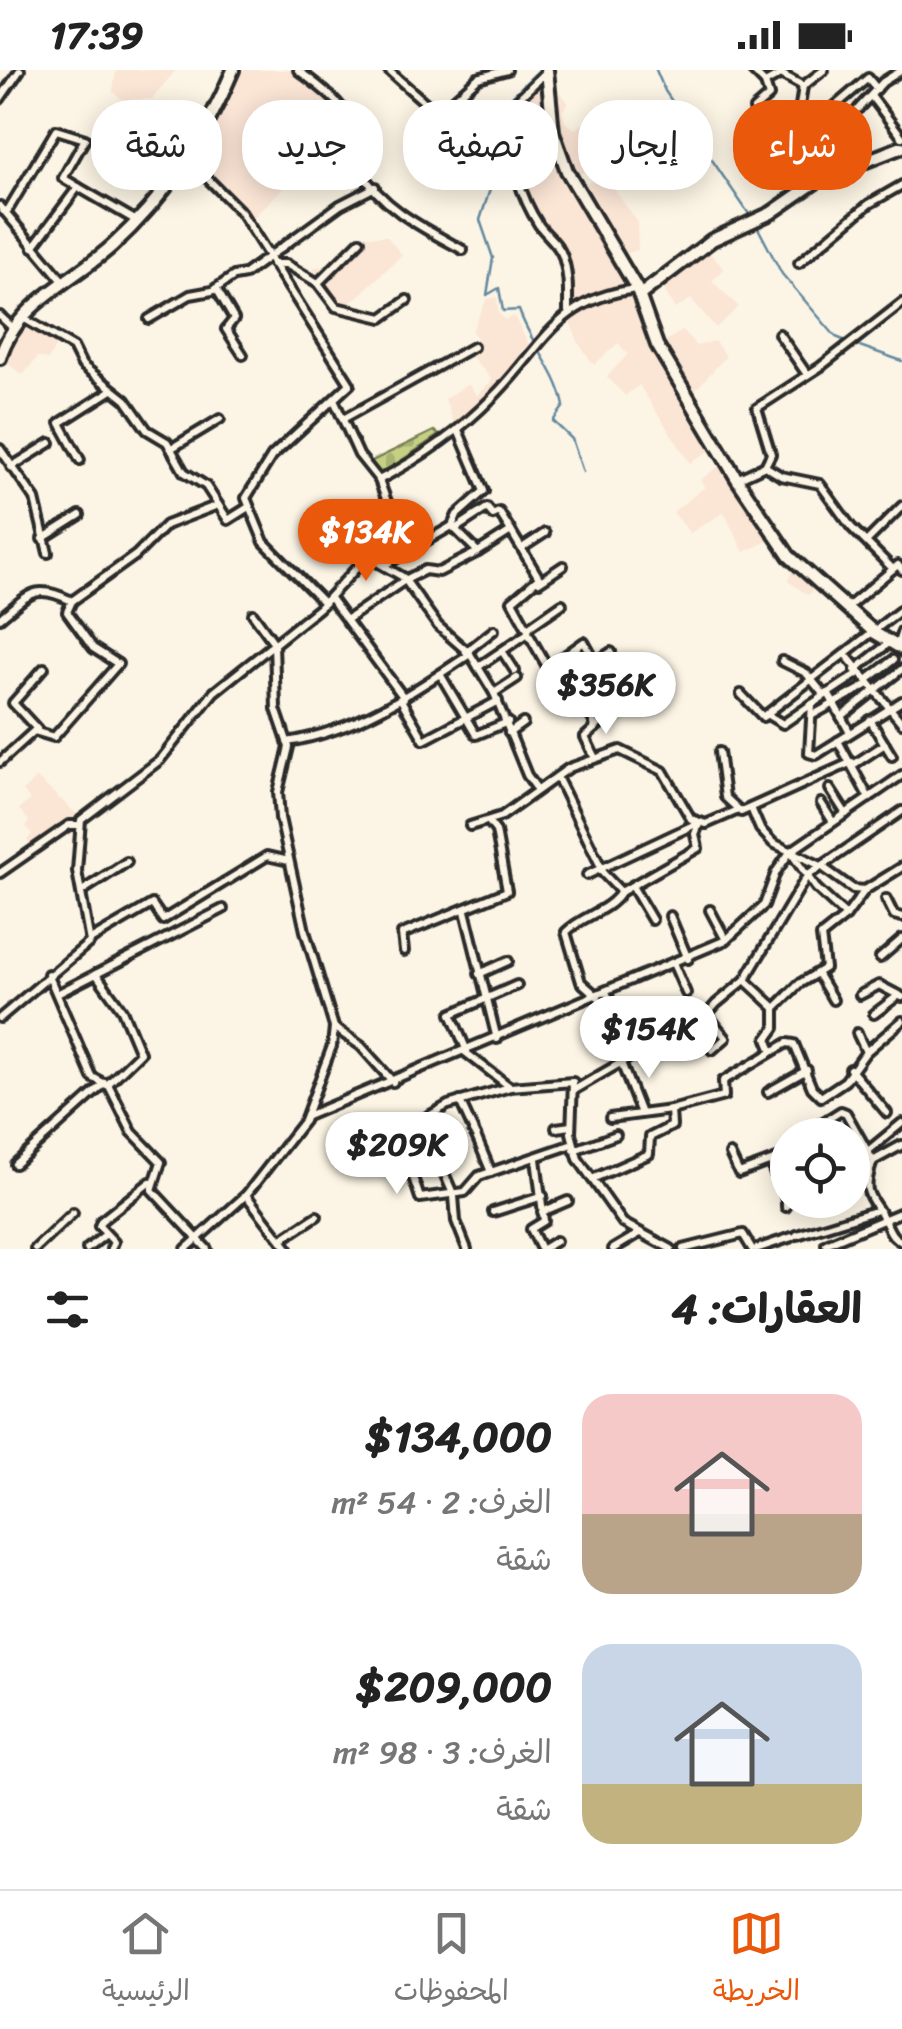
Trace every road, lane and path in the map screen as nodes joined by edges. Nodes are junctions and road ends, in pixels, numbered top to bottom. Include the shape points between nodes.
1 (20, 70) edge
2 (233, 70) edge
3 (298, 70) edge
4 (388, 70) edge
5 (507, 70) edge
6 (752, 70) edge
7 (824, 70) edge
8 (856, 70) edge
9 (902, 70) edge
10 (547, 71) edge
11 (482, 73) edge
12 (868, 78) junction
13 (765, 82) junction
14 (803, 86) junction
15 (877, 88) junction
16 (871, 96) junction
17 (0, 99) edge
18 (218, 100) edge
19 (336, 100) edge
20 (765, 100) edge
21 (867, 100) edge
22 (902, 137) edge
23 (902, 146) edge
24 (902, 184) edge
25 (78, 187) junction
26 (162, 190) edge
27 (222, 190) edge
28 (368, 190) edge
29 (377, 190) edge
30 (2, 209) edge
31 (134, 220) junction
32 (360, 241) dead end
33 (33, 247) junction
34 (463, 250) dead end
35 (270, 260) junction
36 (798, 263) dead end
37 (63, 281) junction
38 (318, 283) junction
39 (216, 288) junction
40 (638, 292) junction
41 (407, 300) dead end
42 (902, 303) edge
43 (568, 311) junction
44 (0, 316) edge
45 (23, 318) junction
46 (149, 320) dead end
47 (14, 329) junction
48 (778, 334) dead end
49 (473, 347) dead end
50 (243, 355) dead end
51 (0, 358) edge
52 (806, 373) junction
53 (112, 390) junction
54 (334, 400) junction
55 (220, 419) dead end
56 (344, 419) junction
57 (458, 430) junction
58 (50, 443) dead end
59 (172, 448) junction
60 (0, 449) edge
61 (80, 460) dead end
62 (765, 466) junction
63 (11, 467) junction
64 (379, 480) junction
65 (738, 480) junction
66 (218, 505) junction
67 (902, 506) edge
68 (247, 508) junction
69 (80, 515) dead end
70 (892, 517) junction
71 (902, 518) edge
72 (454, 528) junction
73 (511, 530) junction
74 (544, 533) dead end
75 (42, 539) junction
76 (868, 540) junction
77 (522, 548) junction
78 (48, 552) dead end
79 (478, 552) junction
80 (368, 557) junction
81 (385, 565) junction
82 (563, 566) dead end
83 (898, 570) edge
84 (405, 580) junction
85 (538, 582) junction
86 (327, 600) junction
87 (72, 602) junction
88 (562, 604) dead end
89 (849, 606) junction
90 (902, 609) edge
91 (253, 614) dead end
92 (0, 618) edge
93 (348, 619) junction
94 (494, 630) dead end
95 (902, 631) edge
96 (528, 632) junction
97 (875, 633) junction
98 (274, 643) junction
99 (896, 646) edge
100 (502, 651) junction
101 (612, 652) dead end
102 (468, 653) junction
103 (846, 655) junction
104 (782, 660) dead end
105 (893, 660) dead end
106 (596, 663) junction
107 (478, 666) junction
108 (44, 668) dead end
109 (548, 668) junction
110 (902, 669) edge
111 (857, 672) junction
112 (440, 674) junction
113 (812, 678) junction
114 (868, 682) junction
115 (876, 692) junction
116 (741, 694) dead end
117 (826, 694) junction
118 (496, 697) junction
119 (402, 699) junction
120 (902, 701) edge
121 (812, 704) junction
122 (834, 704) junction
123 (585, 706) junction
124 (892, 707) junction
125 (618, 709) dead end
126 (766, 714) junction
127 (467, 716) junction
128 (812, 716) junction
129 (841, 717) junction
130 (870, 720) junction
131 (508, 722) junction
132 (523, 723) dead end
133 (902, 723) edge
134 (595, 728) junction
135 (38, 730) junction
136 (509, 732) junction
137 (849, 732) junction
138 (838, 740) junction
139 (287, 742) junction
140 (885, 744) junction
141 (719, 752) dead end
142 (594, 756) junction
143 (892, 756) dead end
144 (0, 762) edge
145 (852, 763) junction
146 (557, 777) junction
147 (901, 779) edge
148 (830, 788) dead end
149 (537, 789) junction
150 (869, 798) junction
151 (821, 803) dead end
152 (751, 808) junction
153 (736, 811) junction
154 (902, 812) edge
155 (846, 814) junction
156 (488, 822) junction
157 (700, 822) junction
158 (834, 822) junction
159 (78, 825) junction
160 (470, 826) dead end
161 (790, 852) junction
162 (290, 861) junction
163 (128, 862) dead end
164 (822, 866) junction
165 (601, 869) junction
166 (902, 869) edge
167 (0, 874) edge
168 (587, 875) dead end
169 (807, 876) junction
170 (632, 886) junction
171 (865, 890) junction
172 (82, 891) junction
173 (621, 892) junction
174 (886, 900) dead end
175 (223, 909) dead end
176 (710, 910) dead end
177 (465, 911) junction
178 (670, 916) dead end
179 (846, 916) junction
180 (902, 917) edge
181 (652, 920) dead end
182 (90, 940) junction
183 (726, 940) junction
184 (902, 940) edge
185 (404, 950) dead end
186 (880, 958) dead end
187 (688, 959) junction
188 (508, 961) dead end
189 (674, 965) junction
190 (817, 973) junction
191 (48, 974) junction
192 (96, 974) junction
193 (480, 974) junction
194 (745, 980) junction
195 (517, 985) dead end
196 (607, 993) junction
197 (686, 993) dead end
198 (57, 994) junction
199 (860, 995) dead end
200 (900, 996) edge
201 (598, 997) junction
202 (487, 999) junction
203 (833, 1000) dead end
204 (776, 1008) junction
205 (707, 1014) junction
206 (874, 1014) dead end
207 (0, 1018) edge
208 (902, 1021) edge
209 (334, 1027) junction
210 (857, 1032) dead end
211 (497, 1039) junction
212 (712, 1050) dead end
213 (772, 1051) junction
214 (466, 1052) junction
215 (866, 1052) junction
216 (636, 1056) junction
217 (622, 1064) junction
218 (850, 1069) junction
219 (807, 1070) junction
220 (393, 1082) junction
221 (106, 1084) junction
222 (510, 1087) junction
223 (574, 1090) junction
224 (768, 1092) dead end
225 (460, 1101) junction
226 (671, 1110) junction
227 (640, 1111) junction
228 (887, 1113) dead end
229 (307, 1116) junction
230 (610, 1118) dead end
231 (420, 1120) junction
232 (902, 1123) edge
233 (571, 1126) junction
234 (556, 1128) dead end
235 (398, 1134) junction
236 (616, 1136) dead end
237 (902, 1144) edge
238 (378, 1146) dead end
239 (574, 1147) junction
240 (870, 1149) edge
241 (730, 1154) dead end
242 (870, 1155) edge
243 (536, 1159) junction
244 (770, 1162) edge
245 (874, 1162) junction
246 (15, 1164) dead end
247 (491, 1172) junction
248 (592, 1179) junction
249 (151, 1182) junction
250 (246, 1195) junction
251 (454, 1196) junction
252 (542, 1196) junction
253 (568, 1201) dead end
254 (74, 1210) dead end
255 (875, 1210) junction
256 (492, 1212) dead end
257 (542, 1212) junction
258 (902, 1212) edge
259 (317, 1216) dead end
260 (885, 1218) junction
261 (640, 1233) junction
262 (106, 1234) junction
263 (282, 1239) junction
264 (196, 1240) junction
265 (556, 1241) dead end
266 (902, 1242) edge
267 (722, 1244) edge
268 (826, 1244) dead end
269 (696, 1247) edge
270 (35, 1249) edge
271 (87, 1249) edge
272 (111, 1249) edge
273 (186, 1249) edge
274 (206, 1249) edge
275 (288, 1249) edge
276 (467, 1249) edge
277 (542, 1249) edge
278 (613, 1249) edge
279 (671, 1249) edge
280 (682, 1249) edge
281 (754, 1249) edge

1 - 17 street
2 - 18 main road
3 - 19 street
4 - 11 street via 438,114
5 - 11 street
6 - 13 street
7 - 14 street
8 - 12 street
9 - 15 street
10 - 40 main road via 554,132 567,171
10 - 43 street via 512,105 509,136 512,166 538,224 562,252
12 - 14 street via 809,119 800,106
12 - 15 street
13 - 14 street via 781,74
13 - 20 street
15 - 16 street
16 - 21 street
16 - 22 street
23 - 40 main road via 820,179 712,240
24 - 36 street
25 - 30 street via 63,178 85,140 56,130 34,172 8,210
25 - 31 street
25 - 33 street
26 - 31 main road
27 - 35 street
28 - 35 street
29 - 34 street via 395,212
30 - 33 street
31 - 37 main road via 112,246
32 - 38 street
33 - 37 street
35 - 38 street
35 - 39 street
35 - 54 street via 348,382
37 - 45 main road
38 - 41 street via 336,307 377,318
39 - 46 street
39 - 50 street via 234,320 226,329
40 - 43 street
40 - 65 main road via 657,345
42 - 52 street
43 - 57 street
44 - 47 street
45 - 47 main road
45 - 53 street via 74,347 82,365
47 - 51 main road
48 - 52 street
49 - 56 street
52 - 62 street via 757,408 772,454
53 - 59 street via 133,407 144,428
53 - 61 street via 60,423
54 - 56 street
54 - 68 street via 268,461
55 - 59 street
56 - 64 street
57 - 64 street
57 - 72 street via 484,492 457,515
58 - 63 street
59 - 66 street via 184,472 206,486
60 - 63 street
62 - 65 street
62 - 76 street via 820,484
63 - 75 street via 35,499
64 - 80 street via 398,523
65 - 89 main road via 789,556
66 - 68 street via 230,520
66 - 87 street via 166,525
67 - 70 street
68 - 86 street via 272,550
69 - 75 street
70 - 71 street
70 - 76 street
72 - 73 street via 487,508 499,512
72 - 79 street
72 - 81 street
73 - 77 street
73 - 79 street
74 - 77 street
75 - 78 street
76 - 83 street
77 - 85 street
79 - 84 street
80 - 81 street
80 - 86 street
81 - 84 street
82 - 85 street
83 - 89 street
84 - 93 street
84 - 102 street via 438,626
85 - 96 street via 512,601
86 - 93 street
86 - 98 street
87 - 92 street via 51,590 38,592
87 - 135 street via 67,612 82,638 118,664 54,737
88 - 96 street
89 - 97 main road
90 - 97 street
91 - 98 street
93 - 119 street
94 - 102 street
95 - 99 street
96 - 100 street
96 - 109 street
97 - 99 main road
97 - 103 street
98 - 139 street via 276,709
98 - 159 street via 214,692 160,760
99 - 111 street
100 - 107 street
100 - 118 street via 516,674
101 - 106 street
102 - 107 street
102 - 112 street
103 - 111 street
103 - 113 street
104 - 113 street
105 - 114 street
106 - 109 street via 584,642
106 - 123 street via 606,691
107 - 118 street
108 - 135 street via 13,704
109 - 123 street
110 - 115 street
111 - 114 street
111 - 117 street
112 - 119 street
112 - 127 street
113 - 117 street
113 - 126 street
114 - 115 street
114 - 122 street
115 - 124 street
115 - 129 street
116 - 126 street
117 - 121 street
117 - 122 street
118 - 127 street
118 - 131 street
119 - 127 street via 424,740
119 - 139 street via 332,733
120 - 124 street
121 - 126 street via 783,724
121 - 128 street
122 - 128 street
122 - 129 street
123 - 134 street
124 - 130 street
124 - 133 street
125 - 134 street
127 - 131 street via 476,735
128 - 138 street via 809,753
129 - 137 street
130 - 137 street
130 - 140 street
131 - 136 street
132 - 136 street
134 - 142 street via 585,737
135 - 144 street
136 - 149 street
137 - 138 street
138 - 145 street
139 - 162 street via 278,792
140 - 143 street
140 - 145 street
141 - 153 street via 725,797
142 - 146 street
142 - 157 street via 626,750 663,771 690,819
145 - 150 street
145 - 152 street
146 - 149 street
146 - 165 street
147 - 150 street
148 - 155 street
149 - 156 street
150 - 155 street
151 - 158 street
152 - 153 street
152 - 161 street via 765,836
153 - 157 street
154 - 164 street
155 - 158 street
156 - 160 street
156 - 177 street via 496,831 507,891
157 - 165 street
157 - 170 street via 698,848
158 - 161 street
159 - 167 street via 70,824
159 - 172 street
161 - 164 street
161 - 169 street
161 - 183 street via 764,905
162 - 182 street via 267,856 163,920 152,904
162 - 209 street
163 - 172 street
164 - 169 street
164 - 171 street
165 - 168 street
165 - 173 street
166 - 171 street
169 - 179 street
169 - 194 street
170 - 173 street
170 - 181 street
171 - 179 street
172 - 182 street
173 - 201 street via 566,932 581,982
174 - 180 street
175 - 192 street
176 - 183 street
177 - 185 street via 402,934
177 - 193 street
178 - 187 street
179 - 190 street via 821,936 826,965
182 - 191 street
183 - 187 street
184 - 186 street
187 - 189 street
188 - 193 street
189 - 196 street
189 - 197 street
190 - 203 street
190 - 204 street
191 - 198 street
191 - 207 street
192 - 198 street
192 - 221 street via 122,1010 140,1053
193 - 202 street
194 - 204 street
194 - 205 street
195 - 202 street
196 - 201 street
196 - 216 street
198 - 221 street via 92,1077
199 - 200 street via 878,986
200 - 206 street
201 - 211 street
202 - 211 street
202 - 214 street via 450,1014
204 - 213 street via 767,1039
205 - 212 street via 726,1038
205 - 216 street via 682,1042 658,1041
208 - 215 street
209 - 220 street via 362,1046
209 - 229 street
210 - 215 street
211 - 214 street
213 - 219 street via 792,1042
213 - 226 street via 723,1082 724,1096
214 - 220 street
214 - 222 street
215 - 218 street
216 - 217 street
217 - 223 street
217 - 227 street
218 - 219 street via 822,1097
218 - 228 street
219 - 224 street
220 - 229 street
221 - 246 street
221 - 249 street via 132,1132 160,1162
222 - 223 street via 571,1080
222 - 225 street
223 - 233 street
225 - 231 street
225 - 247 street
226 - 227 street
226 - 248 street via 672,1126 650,1137 649,1154
227 - 230 street
229 - 250 street
231 - 235 street
231 - 251 street
232 - 240 street
233 - 234 street
233 - 239 street
235 - 238 street
235 - 251 street via 420,1198
236 - 239 street
237 - 245 street
239 - 243 street
239 - 248 street
241 - 244 street via 739,1173
242 - 245 street
243 - 247 street
243 - 252 street
245 - 255 street via 865,1181
247 - 251 street
248 - 261 street via 623,1223
249 - 262 street via 101,1221
249 - 264 street
250 - 263 street
250 - 264 street
251 - 276 street
252 - 256 street
252 - 257 street
253 - 257 street
254 - 270 street
255 - 260 street
255 - 281 street
257 - 277 street via 544,1221 530,1229
258 - 260 street
259 - 263 street
260 - 266 street
260 - 268 street
261 - 278 street
261 - 279 street
262 - 271 street
262 - 272 street via 114,1242
263 - 275 street
264 - 273 street
264 - 274 street
265 - 277 street
267 - 269 street
267 - 281 street via 743,1234
269 - 280 street

